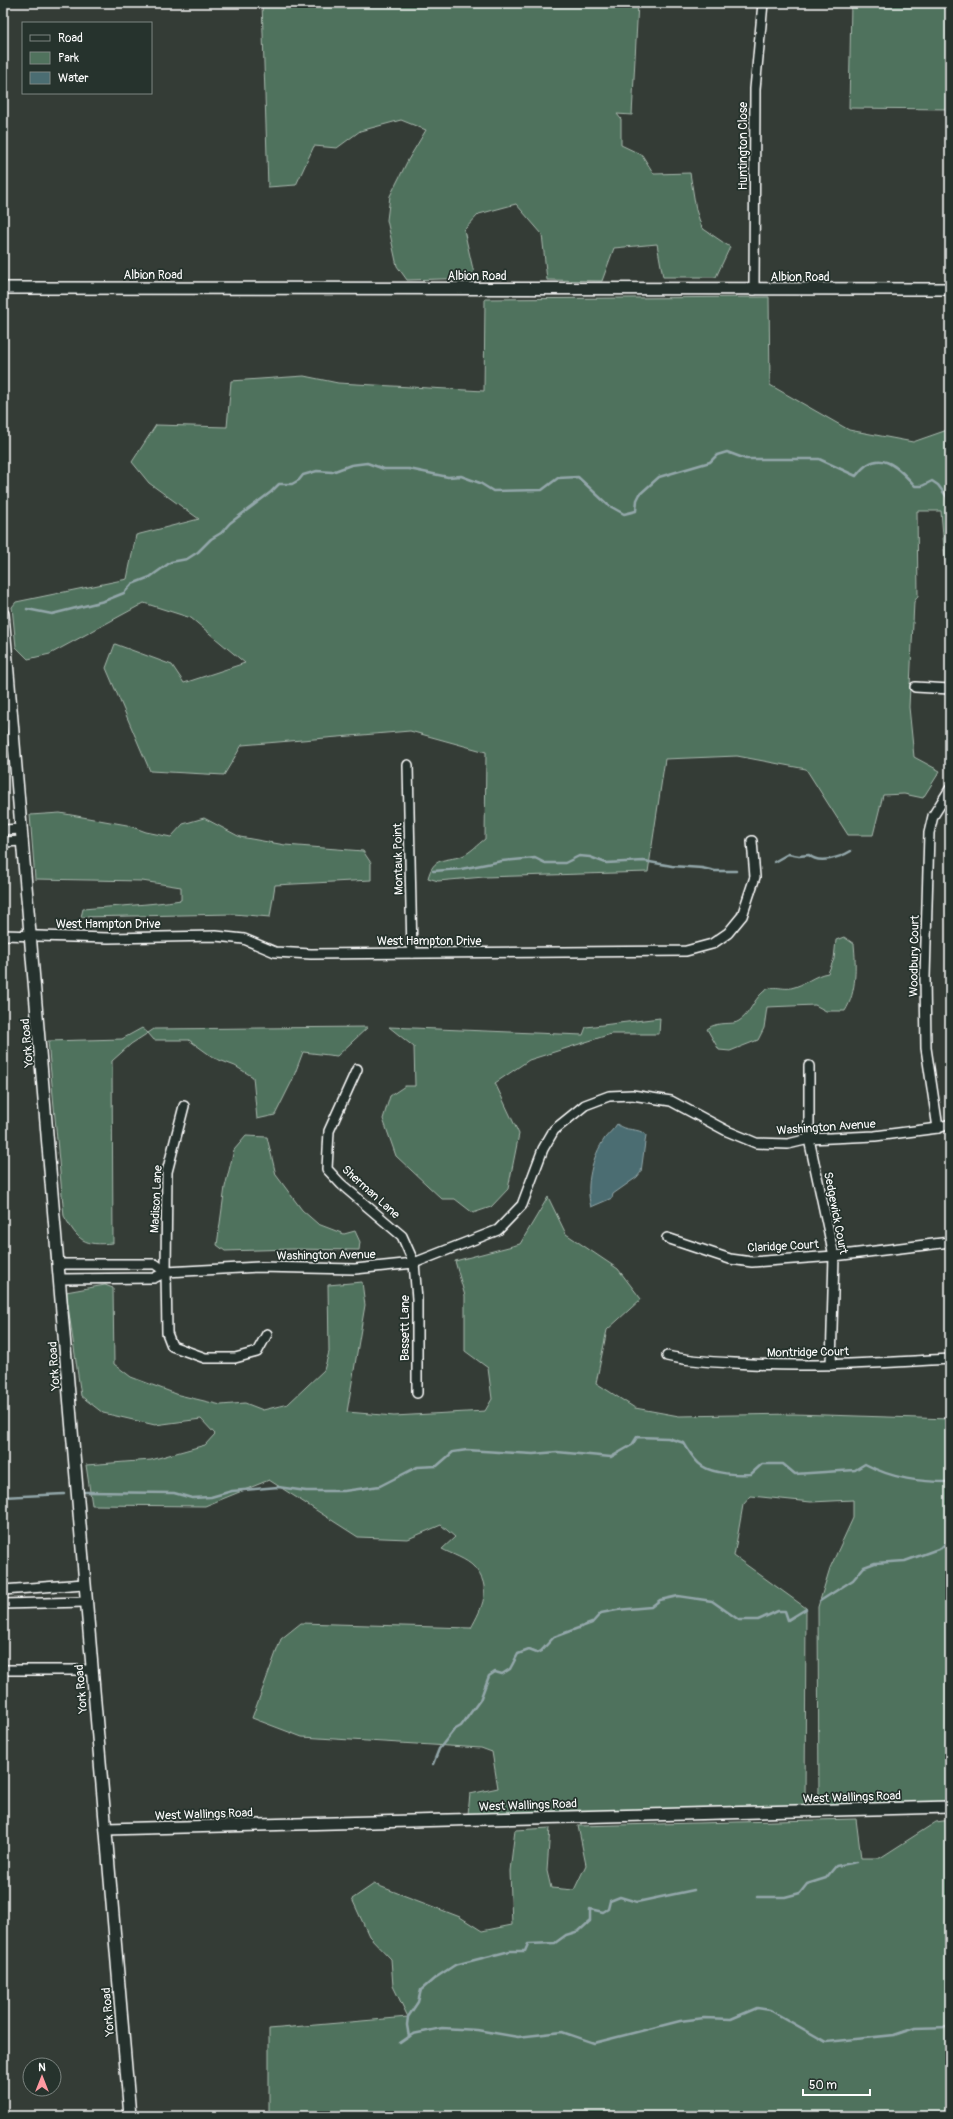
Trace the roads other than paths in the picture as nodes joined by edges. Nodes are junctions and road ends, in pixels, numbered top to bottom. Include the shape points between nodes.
1 (763, 3) edge
2 (3, 288) edge
3 (950, 289) edge
4 (754, 290) junction
5 (3, 614) edge
6 (914, 688) dead end
7 (950, 689) edge
8 (408, 765) dead end
9 (950, 789) edge
10 (22, 829) junction
11 (3, 830) edge
12 (23, 841) junction
13 (752, 841) dead end
14 (3, 842) edge
15 (3, 935) edge
16 (30, 936) junction
17 (412, 953) junction
18 (809, 1066) dead end
19 (357, 1068) dead end
20 (184, 1106) dead end
21 (950, 1124) edge
22 (938, 1128) junction
23 (809, 1139) junction
24 (668, 1238) dead end
25 (950, 1242) edge
26 (834, 1256) junction
27 (414, 1263) junction
28 (59, 1264) junction
29 (166, 1272) junction
30 (61, 1279) junction
31 (267, 1334) dead end
32 (668, 1356) dead end
33 (950, 1359) edge
34 (831, 1365) junction
35 (417, 1393) dead end
36 (84, 1584) junction
37 (3, 1590) edge
38 (85, 1602) junction
39 (3, 1604) edge
40 (3, 1670) edge
41 (92, 1670) junction
42 (950, 1807) edge
43 (106, 1829) junction
44 (130, 2116) edge

1 - 4 street, Huntington Close via 755,89
2 - 4 street, Albion Road
3 - 4 street, Albion Road
5 - 10 street, York Road
6 - 7 street
8 - 17 street, Montauk Point
9 - 22 street, Woodbury Court via 933,816 929,841 925,977 926,1048
10 - 11 street
10 - 12 street, York Road
12 - 14 street
12 - 16 street, York Road
13 - 17 street, West Hampton Drive via 755,877 742,916 728,933 712,944 686,951
15 - 16 street, West Hampton Drive
16 - 17 street, West Hampton Drive via 216,936 244,939 275,952
16 - 28 street, York Road
18 - 23 street, Sedgewick Court
19 - 27 street, Sherman Lane via 329,1131 327,1168 341,1184 402,1236
20 - 29 street, Madison Lane via 167,1172
21 - 22 street, Washington Avenue
22 - 23 street, Washington Avenue via 875,1136
23 - 26 street, Sedgewick Court
23 - 27 street, Washington Avenue via 788,1144 756,1143 727,1131 671,1101 632,1095 609,1096 585,1105 554,1130 543,1149 522,1205 498,1230
24 - 26 street, Claridge Court via 730,1259 752,1262
25 - 26 street, Claridge Court
26 - 34 street, Sedgewick Court
27 - 29 street, Washington Avenue via 355,1269 259,1268
27 - 35 street, Bassett Lane via 417,1299
28 - 29 street, Washington Avenue via 155,1264
28 - 30 street, York Road
29 - 30 street, Washington Avenue via 154,1278
29 - 31 street, Madison Lane via 167,1333 172,1346 205,1358 236,1358 258,1352
30 - 36 street, York Road
32 - 34 street, Montridge Court via 686,1360 758,1365
33 - 34 street, Montridge Court
36 - 37 street
36 - 38 street, York Road
38 - 39 street
38 - 41 street, York Road
40 - 41 street
41 - 43 street, York Road
42 - 43 street, West Wallings Road
43 - 44 street, York Road

